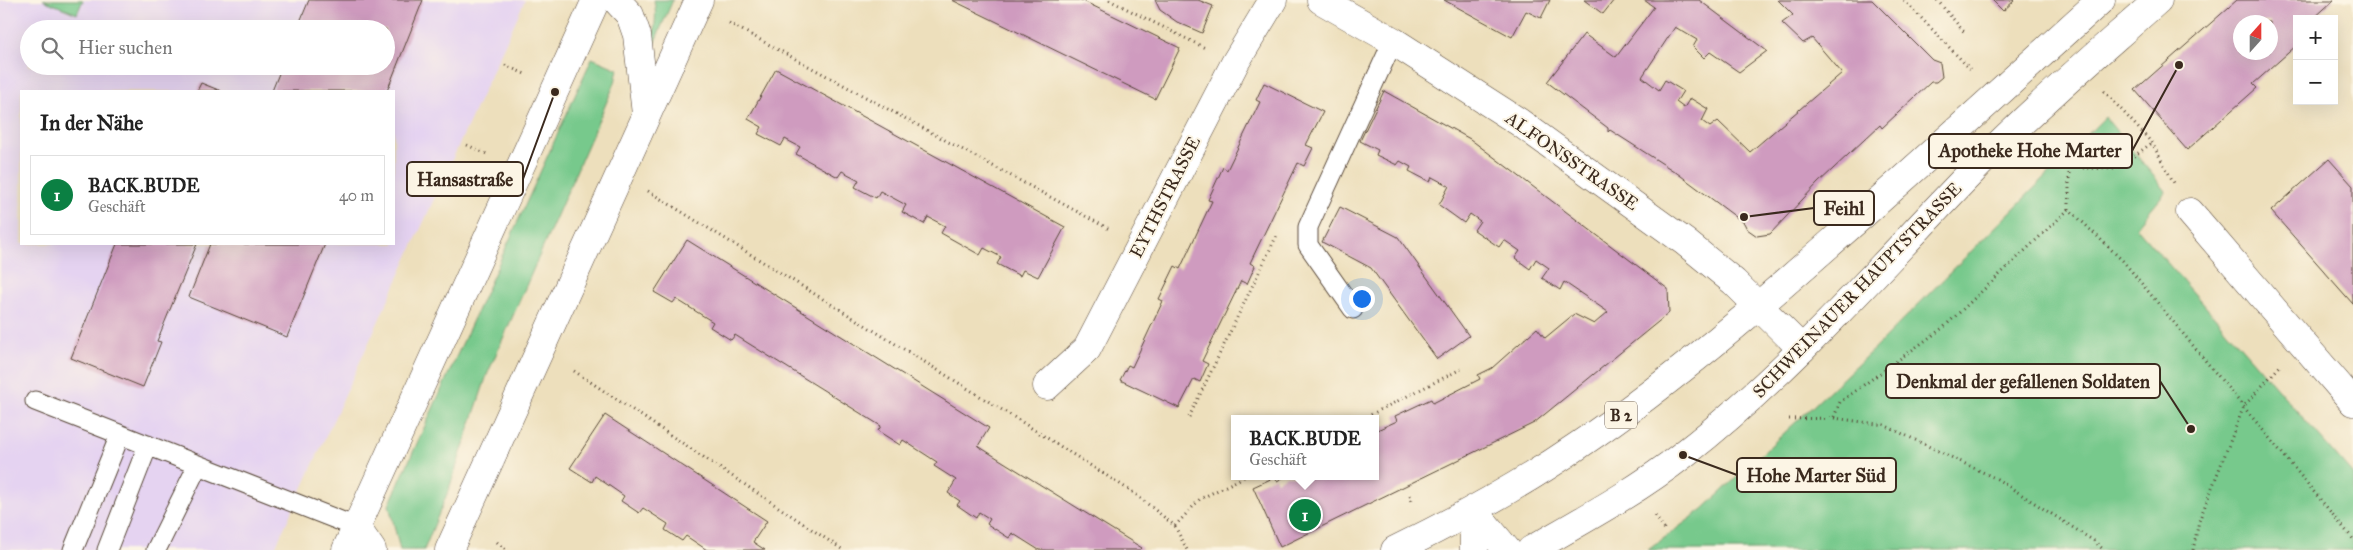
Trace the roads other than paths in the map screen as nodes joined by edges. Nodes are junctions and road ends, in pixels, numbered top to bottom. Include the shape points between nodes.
1 (596, 0) edge
2 (616, 0) edge
3 (699, 0) edge
4 (1273, 0) edge
5 (1321, 0) edge
6 (2101, 0) edge
7 (2158, 0) edge
8 (1393, 41) junction
9 (646, 114) junction
10 (2190, 212) road end
11 (1758, 306) junction
12 (1353, 309) dead end
13 (1802, 349) junction
14 (1047, 386) dead end
15 (34, 401) dead end
16 (2353, 402) edge
17 (120, 435) junction
18 (148, 445) junction
19 (198, 465) junction
20 (1474, 511) junction
21 (351, 539) edge
22 (73, 550) edge
23 (107, 550) edge
24 (156, 550) edge
25 (372, 550) edge
26 (449, 550) edge
27 (1395, 550) edge
28 (1474, 550) edge
29 (1507, 550) edge
30 (1531, 550) edge

1 - 21 main road
2 - 9 main road via 630,15 637,34
3 - 9 main road
4 - 14 main road, EYTHSTRASSE via 1235,63 1088,349
5 - 8 main road, ALFONSSTRASSE
6 - 11 main road, B 2
7 - 13 main road, SCHWEINAUER HAUPTSTRASSE via 1991,153
8 - 11 main road, ALFONSSTRASSE via 1519,122 1685,242
8 - 12 lane via 1308,227 1308,245
9 - 26 main road
10 - 16 main road
11 - 13 main road, ALFONSSTRASSE
11 - 20 main road, B 2 via 1633,407 1578,446
13 - 30 main road, SCHWEINAUER HAUPTSTRASSE via 1754,396 1683,455 1626,494
15 - 17 lane
17 - 18 lane
17 - 22 lane
18 - 19 lane
18 - 23 lane
19 - 21 lane
19 - 24 lane
20 - 27 main road, B 2
20 - 28 main road
20 - 29 main road
21 - 25 main road

